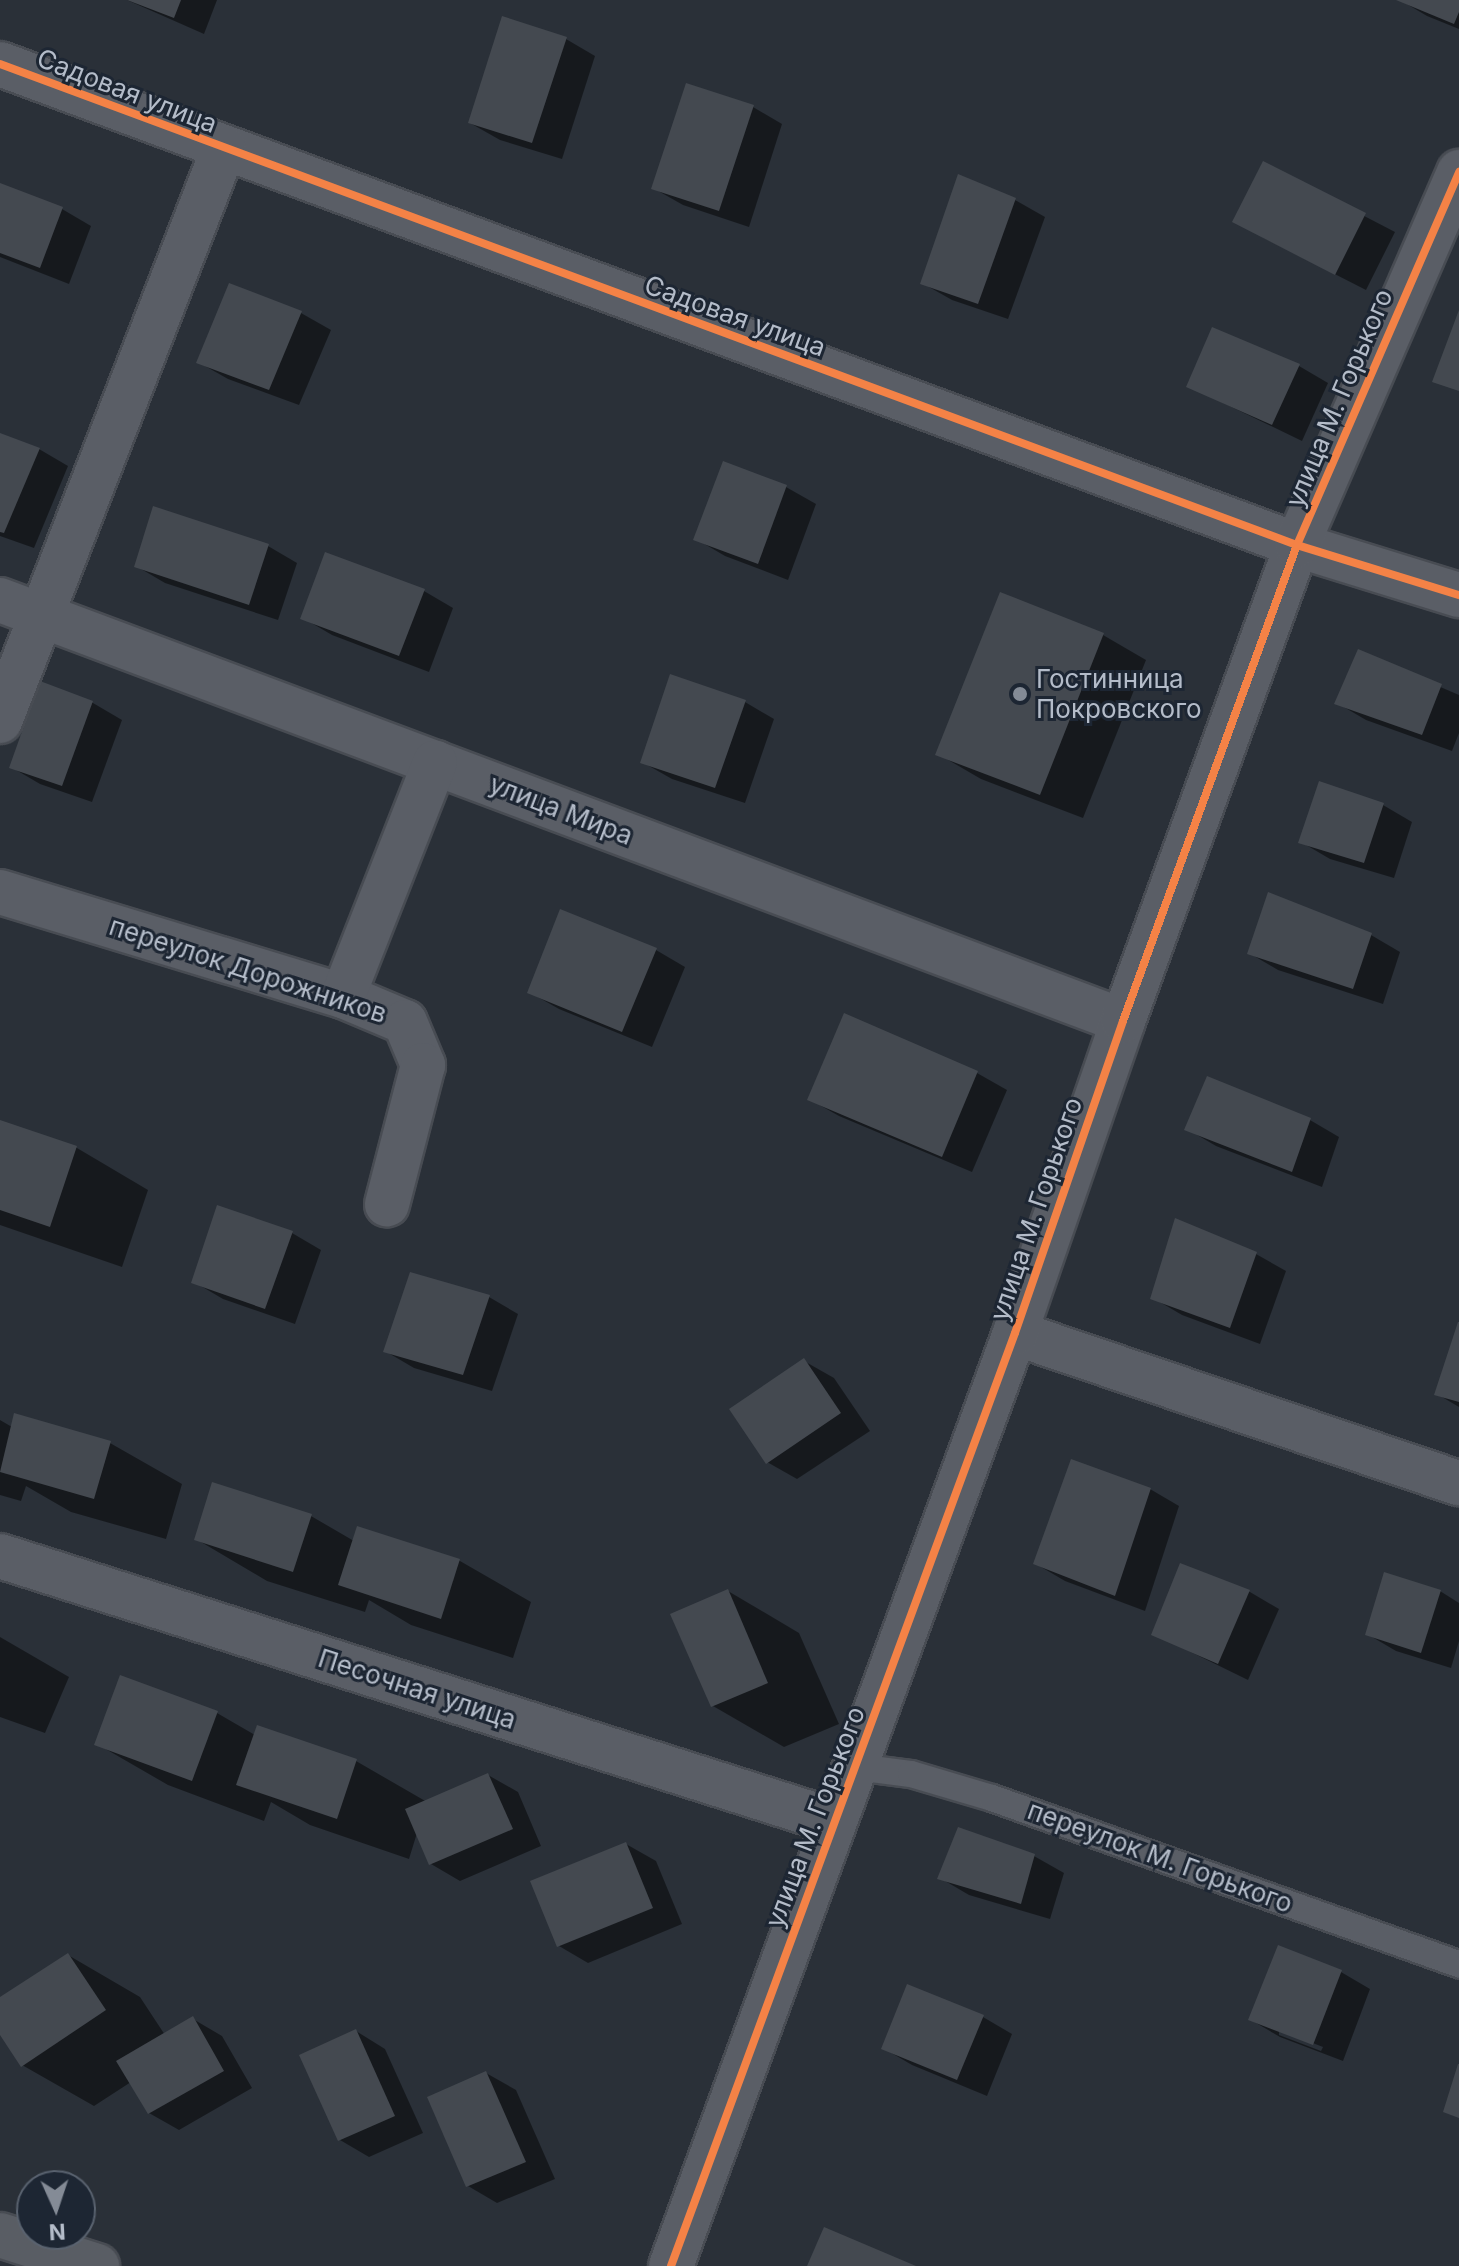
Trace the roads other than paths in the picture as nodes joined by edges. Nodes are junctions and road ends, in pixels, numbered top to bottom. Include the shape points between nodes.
1 (0, 64) edge
2 (224, 148) junction
3 (1459, 172) edge
4 (1297, 545) junction
5 (1459, 595) edge
6 (0, 600) edge
7 (40, 614) junction
8 (0, 721) edge
9 (435, 763) junction
10 (0, 892) edge
11 (343, 996) junction
12 (1123, 1021) junction
13 (387, 1204) dead end
14 (1015, 1333) junction
15 (1459, 1483) edge
16 (0, 1556) edge
17 (856, 1767) junction
18 (834, 1821) junction
19 (1459, 1964) edge
20 (0, 2235) edge
21 (97, 2266) edge
22 (671, 2266) edge

1 - 2 street, Садовая улица
2 - 4 street, Садовая улица
2 - 7 street
3 - 4 street, улица М. Горького
4 - 5 street, Садовая улица
4 - 12 street, улица М. Горького
6 - 7 street, улица Мира
7 - 8 street
7 - 9 street, улица Мира
9 - 11 street
9 - 12 street, улица Мира
10 - 11 street, переулок Дорожников
11 - 13 street, переулок Дорожников via 405,1022 423,1065
12 - 14 street, улица М. Горького
14 - 15 street, улица М. Горького
14 - 17 street, улица М. Горького
16 - 18 street, Песочная улица
17 - 18 street, улица М. Горького
17 - 19 lane, переулок М. Горького via 911,1774 992,1798
18 - 22 street, улица М. Горького
20 - 21 main road

